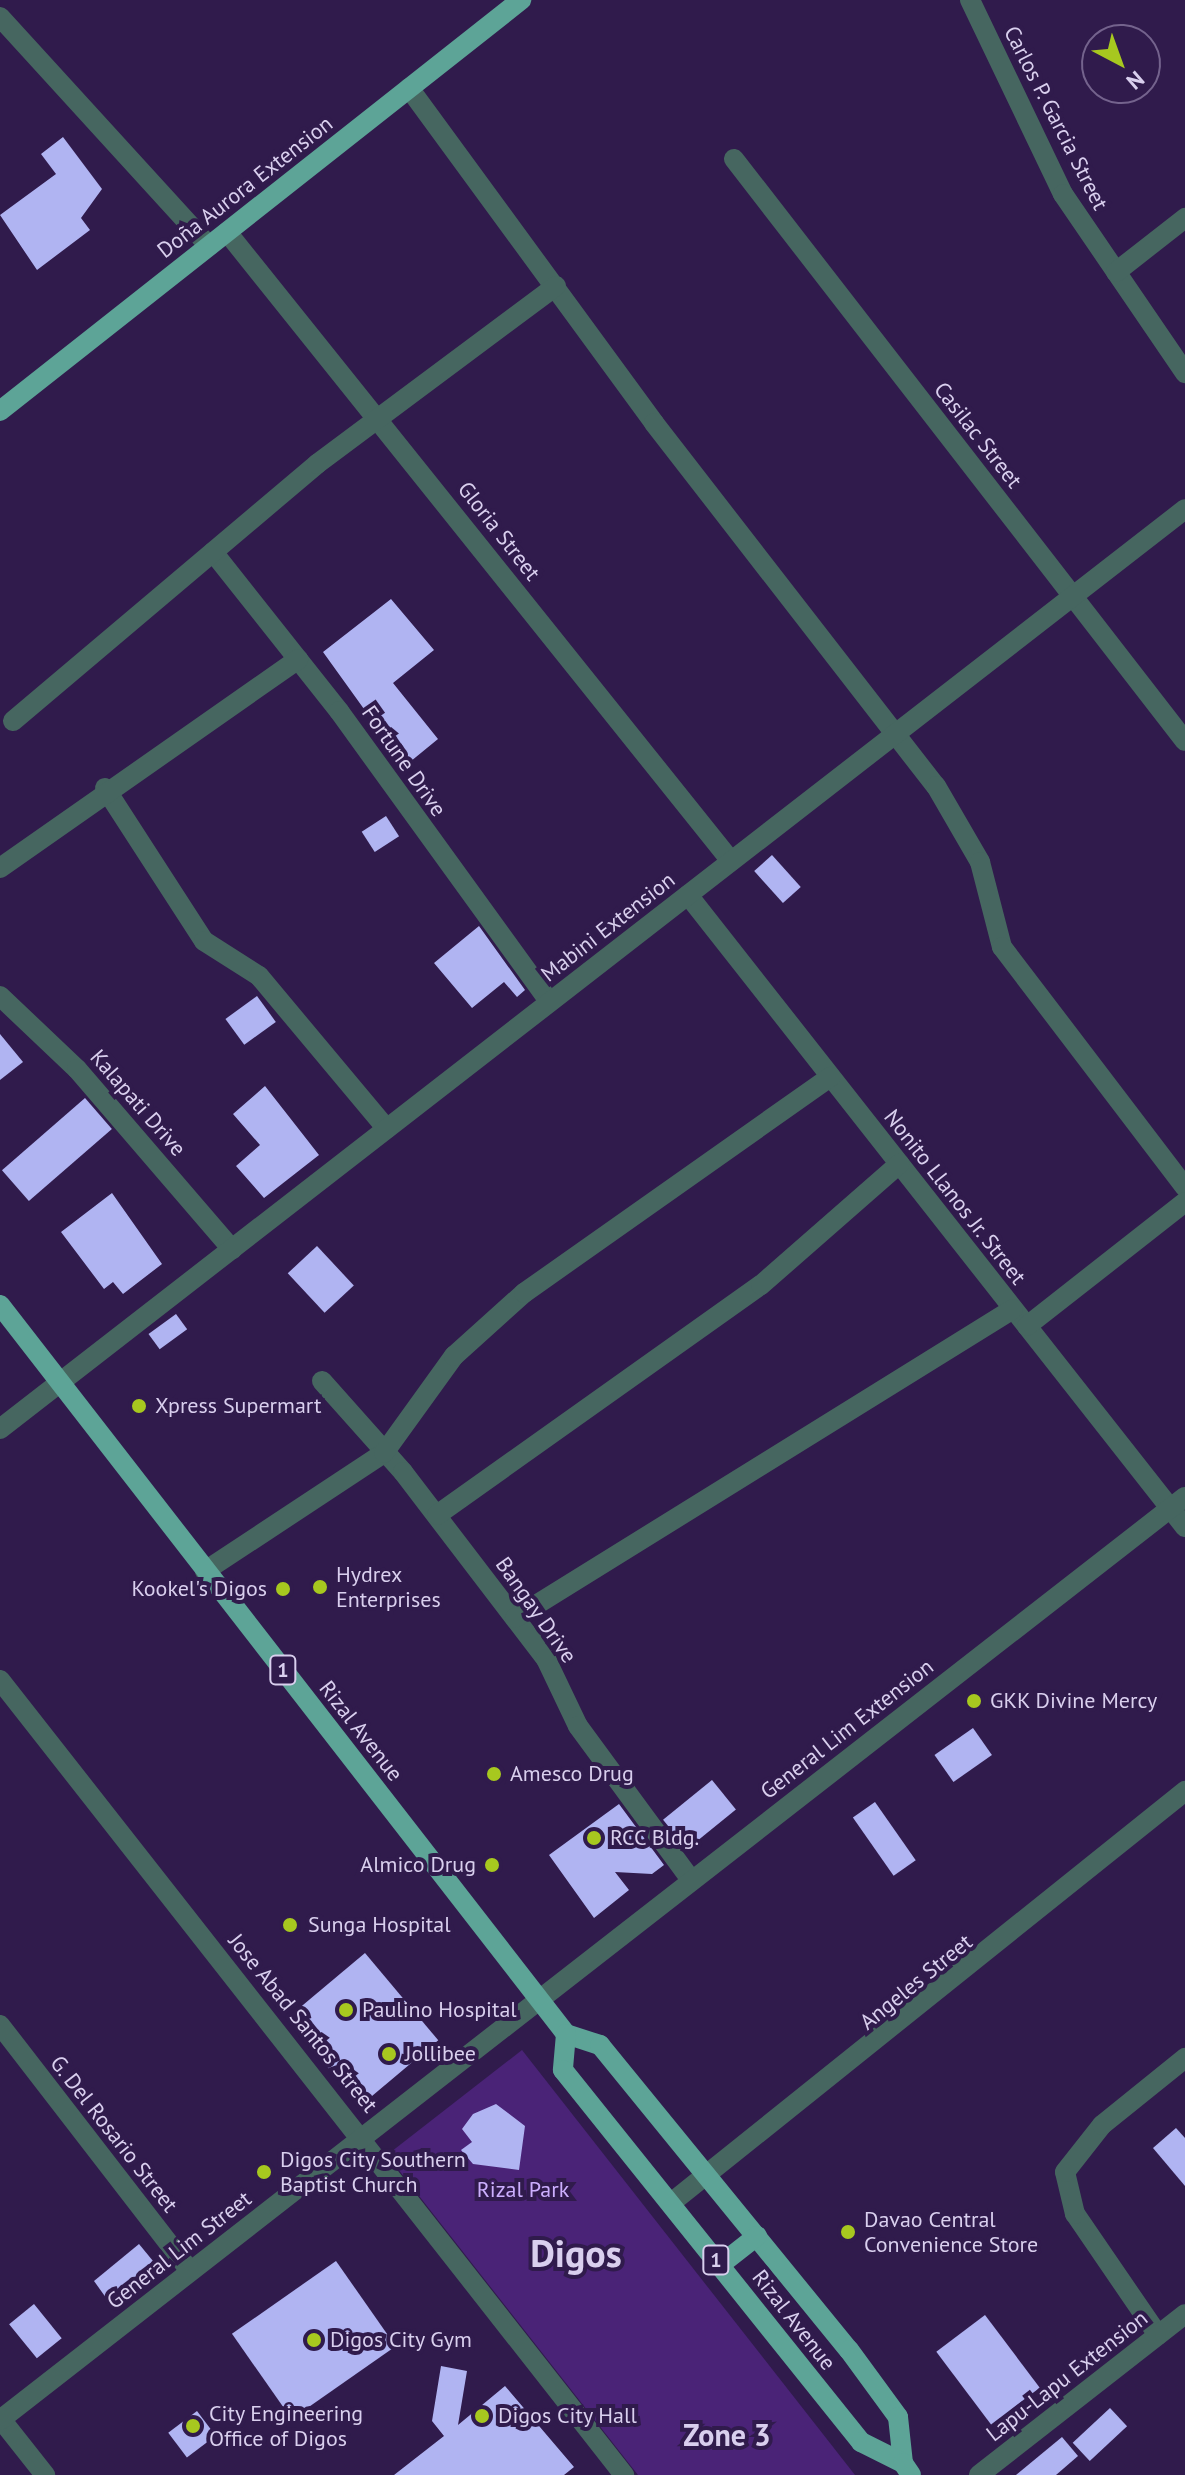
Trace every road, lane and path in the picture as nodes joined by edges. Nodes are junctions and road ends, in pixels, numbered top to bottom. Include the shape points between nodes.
1 (521, 0) edge
2 (970, 0) edge
3 (0, 17) edge
4 (409, 88) junction
5 (734, 159) dead end
6 (1185, 218) edge
7 (227, 232) junction
8 (209, 246) junction
9 (1116, 272) junction
10 (556, 286) junction
11 (1185, 373) edge
12 (0, 411) edge
13 (381, 420) junction
14 (1185, 509) edge
15 (213, 552) junction
16 (1073, 596) junction
17 (298, 659) junction
18 (13, 721) dead end
19 (897, 733) junction
20 (1185, 741) edge
21 (105, 788) junction
22 (731, 861) junction
23 (0, 868) edge
24 (688, 895) junction
25 (0, 996) edge
26 (550, 1002) junction
27 (830, 1077) junction
28 (387, 1129) junction
29 (899, 1164) junction
30 (1185, 1187) edge
31 (1185, 1202) edge
32 (232, 1249) junction
33 (0, 1305) edge
34 (1013, 1309) junction
35 (1027, 1326) junction
36 (322, 1381) dead end
37 (60, 1382) junction
38 (0, 1429) edge
39 (384, 1453) junction
40 (1177, 1502) edge
41 (437, 1515) junction
42 (1185, 1527) edge
43 (205, 1571) junction
44 (515, 1618) junction
45 (0, 1680) edge
46 (1185, 1791) edge
47 (692, 1881) junction
48 (539, 2000) junction
49 (0, 2025) edge
50 (566, 2034) junction
51 (1185, 2058) edge
52 (363, 2137) junction
53 (707, 2174) junction
54 (671, 2203) junction
55 (757, 2236) junction
56 (720, 2265) junction
57 (190, 2271) junction
58 (1183, 2319) edge
59 (1158, 2335) junction
60 (0, 2419) edge
61 (907, 2469) edge
62 (45, 2475) edge
63 (624, 2475) edge
64 (979, 2475) edge

1 - 4 main road, Doña Aurora Extension
2 - 9 street, Carlos P. Garcia Street via 1063,194
3 - 8 street
4 - 7 main road, Doña Aurora Extension
4 - 10 street
5 - 16 street, Casilac Street
6 - 9 street
7 - 8 main road, Doña Aurora Extension
7 - 13 street, Gloria Street
8 - 12 main road, Doña Aurora Extension
9 - 11 street, Carlos P. Garcia Street
10 - 13 street
10 - 19 street
13 - 15 street
13 - 22 street, Gloria Street
14 - 16 street, Mabini Extension
15 - 17 street, Fortune Drive
15 - 18 street
16 - 19 street, Mabini Extension
16 - 20 street, Casilac Street
17 - 21 street
17 - 26 street, Fortune Drive
19 - 22 street, Mabini Extension
19 - 30 street via 980,862 1002,947
21 - 23 street
21 - 28 street via 204,941 259,976
22 - 24 street, Mabini Extension
24 - 26 street, Mabini Extension
24 - 27 street, Nonito Llanos Jr. Street
25 - 32 street, Kalapati Drive via 77,1069
26 - 28 street, Mabini Extension
27 - 29 street, Nonito Llanos Jr. Street
27 - 39 street via 488,1323 429,1385
28 - 32 street, Mabini Extension
29 - 34 street, Nonito Llanos Jr. Street
29 - 41 street via 761,1285
31 - 35 street
32 - 37 street, Mabini Extension
33 - 37 main road, Rizal Avenue / 1
34 - 35 street, Nonito Llanos Jr. Street
34 - 44 street
35 - 40 street, Nonito Llanos Jr. Street
36 - 39 street, Bangay Drive
37 - 38 street, Mabini Extension
37 - 43 main road, Rizal Avenue / 1
39 - 41 street, Bangay Drive
39 - 43 street
40 - 42 street, Nonito Llanos Jr. Street
40 - 47 street, General Lim Extension
41 - 44 street, Bangay Drive
43 - 48 main road, Rizal Avenue / 1
44 - 47 street, Bangay Drive via 546,1659 578,1726
45 - 52 street, Jose Abad Santos Street
46 - 53 street, Angeles Street
47 - 48 street, General Lim Extension
48 - 50 main road, Rizal Avenue / 1
48 - 52 street, General Lim Street
49 - 57 street, G. Del Rosario Street
50 - 53 main road, Rizal Avenue / 1 via 600,2045
50 - 54 main road, Rizal Avenue / 1 via 563,2070
51 - 59 street via 1102,2125 1065,2172 1075,2214
52 - 57 street, General Lim Street
52 - 63 street, Jose Abad Santos Street
53 - 54 street, Angeles Street
53 - 55 main road, Rizal Avenue / 1
54 - 56 main road, Rizal Avenue / 1
55 - 56 main road
55 - 61 main road, Rizal Avenue / 1 via 898,2417
56 - 61 main road, Rizal Avenue / 1 via 861,2442
57 - 60 street, General Lim Street
58 - 59 street, Lapu-Lapu Extension
59 - 64 street, Lapu-Lapu Extension
60 - 62 street

